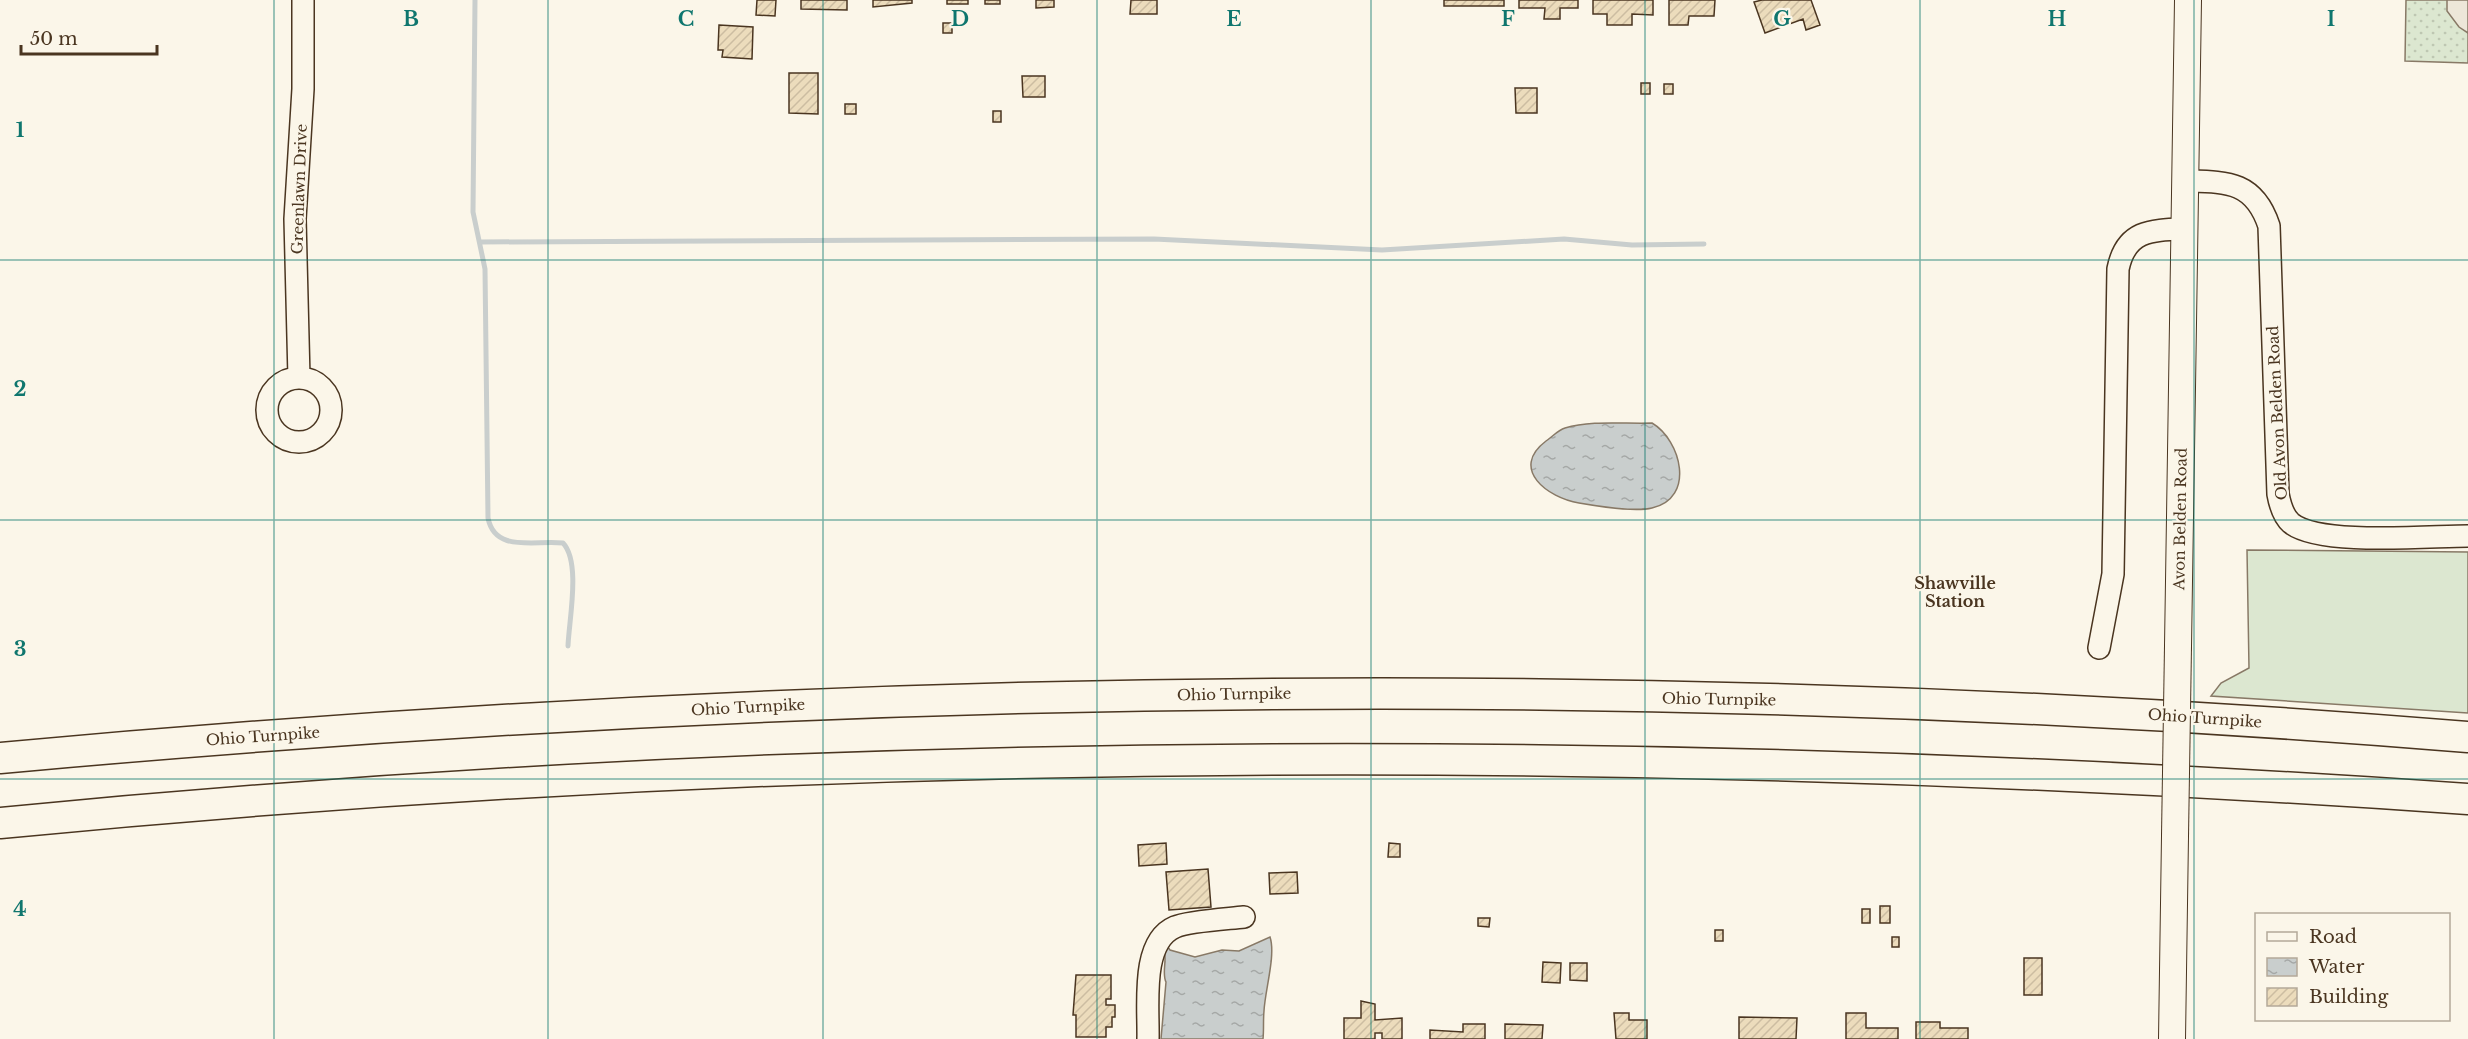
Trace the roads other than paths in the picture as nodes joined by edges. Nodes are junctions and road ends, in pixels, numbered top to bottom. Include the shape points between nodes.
1 (303, 0) edge
2 (2188, 0) edge
3 (2186, 181) junction
4 (2185, 229) junction
5 (298, 378) dead end
6 (2468, 536) edge
7 (2099, 648) dead end
8 (2468, 737) edge
9 (0, 758) edge
10 (2468, 800) edge
11 (0, 823) edge
12 (1244, 916) dead end
13 (1149, 1039) edge
14 (2172, 1039) edge

1 - 5 street, Greenlawn Drive via 303,89 295,219
2 - 3 main road, Avon Belden Road
3 - 4 main road, Avon Belden Road
3 - 6 street, Old Avon Belden Road via 2238,186 2258,202 2269,226 2278,494 2289,521 2309,532 2334,536
4 - 7 street via 2138,236 2127,244 2118,269 2113,574
4 - 14 main road, Avon Belden Road, bridge
8 - 9 highway, Ohio Turnpike via 2160,715 1841,702 1286,693 958,698 707,708 405,725
10 - 11 highway via 2226,782 1663,761 1259,758 680,775 438,789
12 - 13 street via 1175,927 1158,939 1151,958

